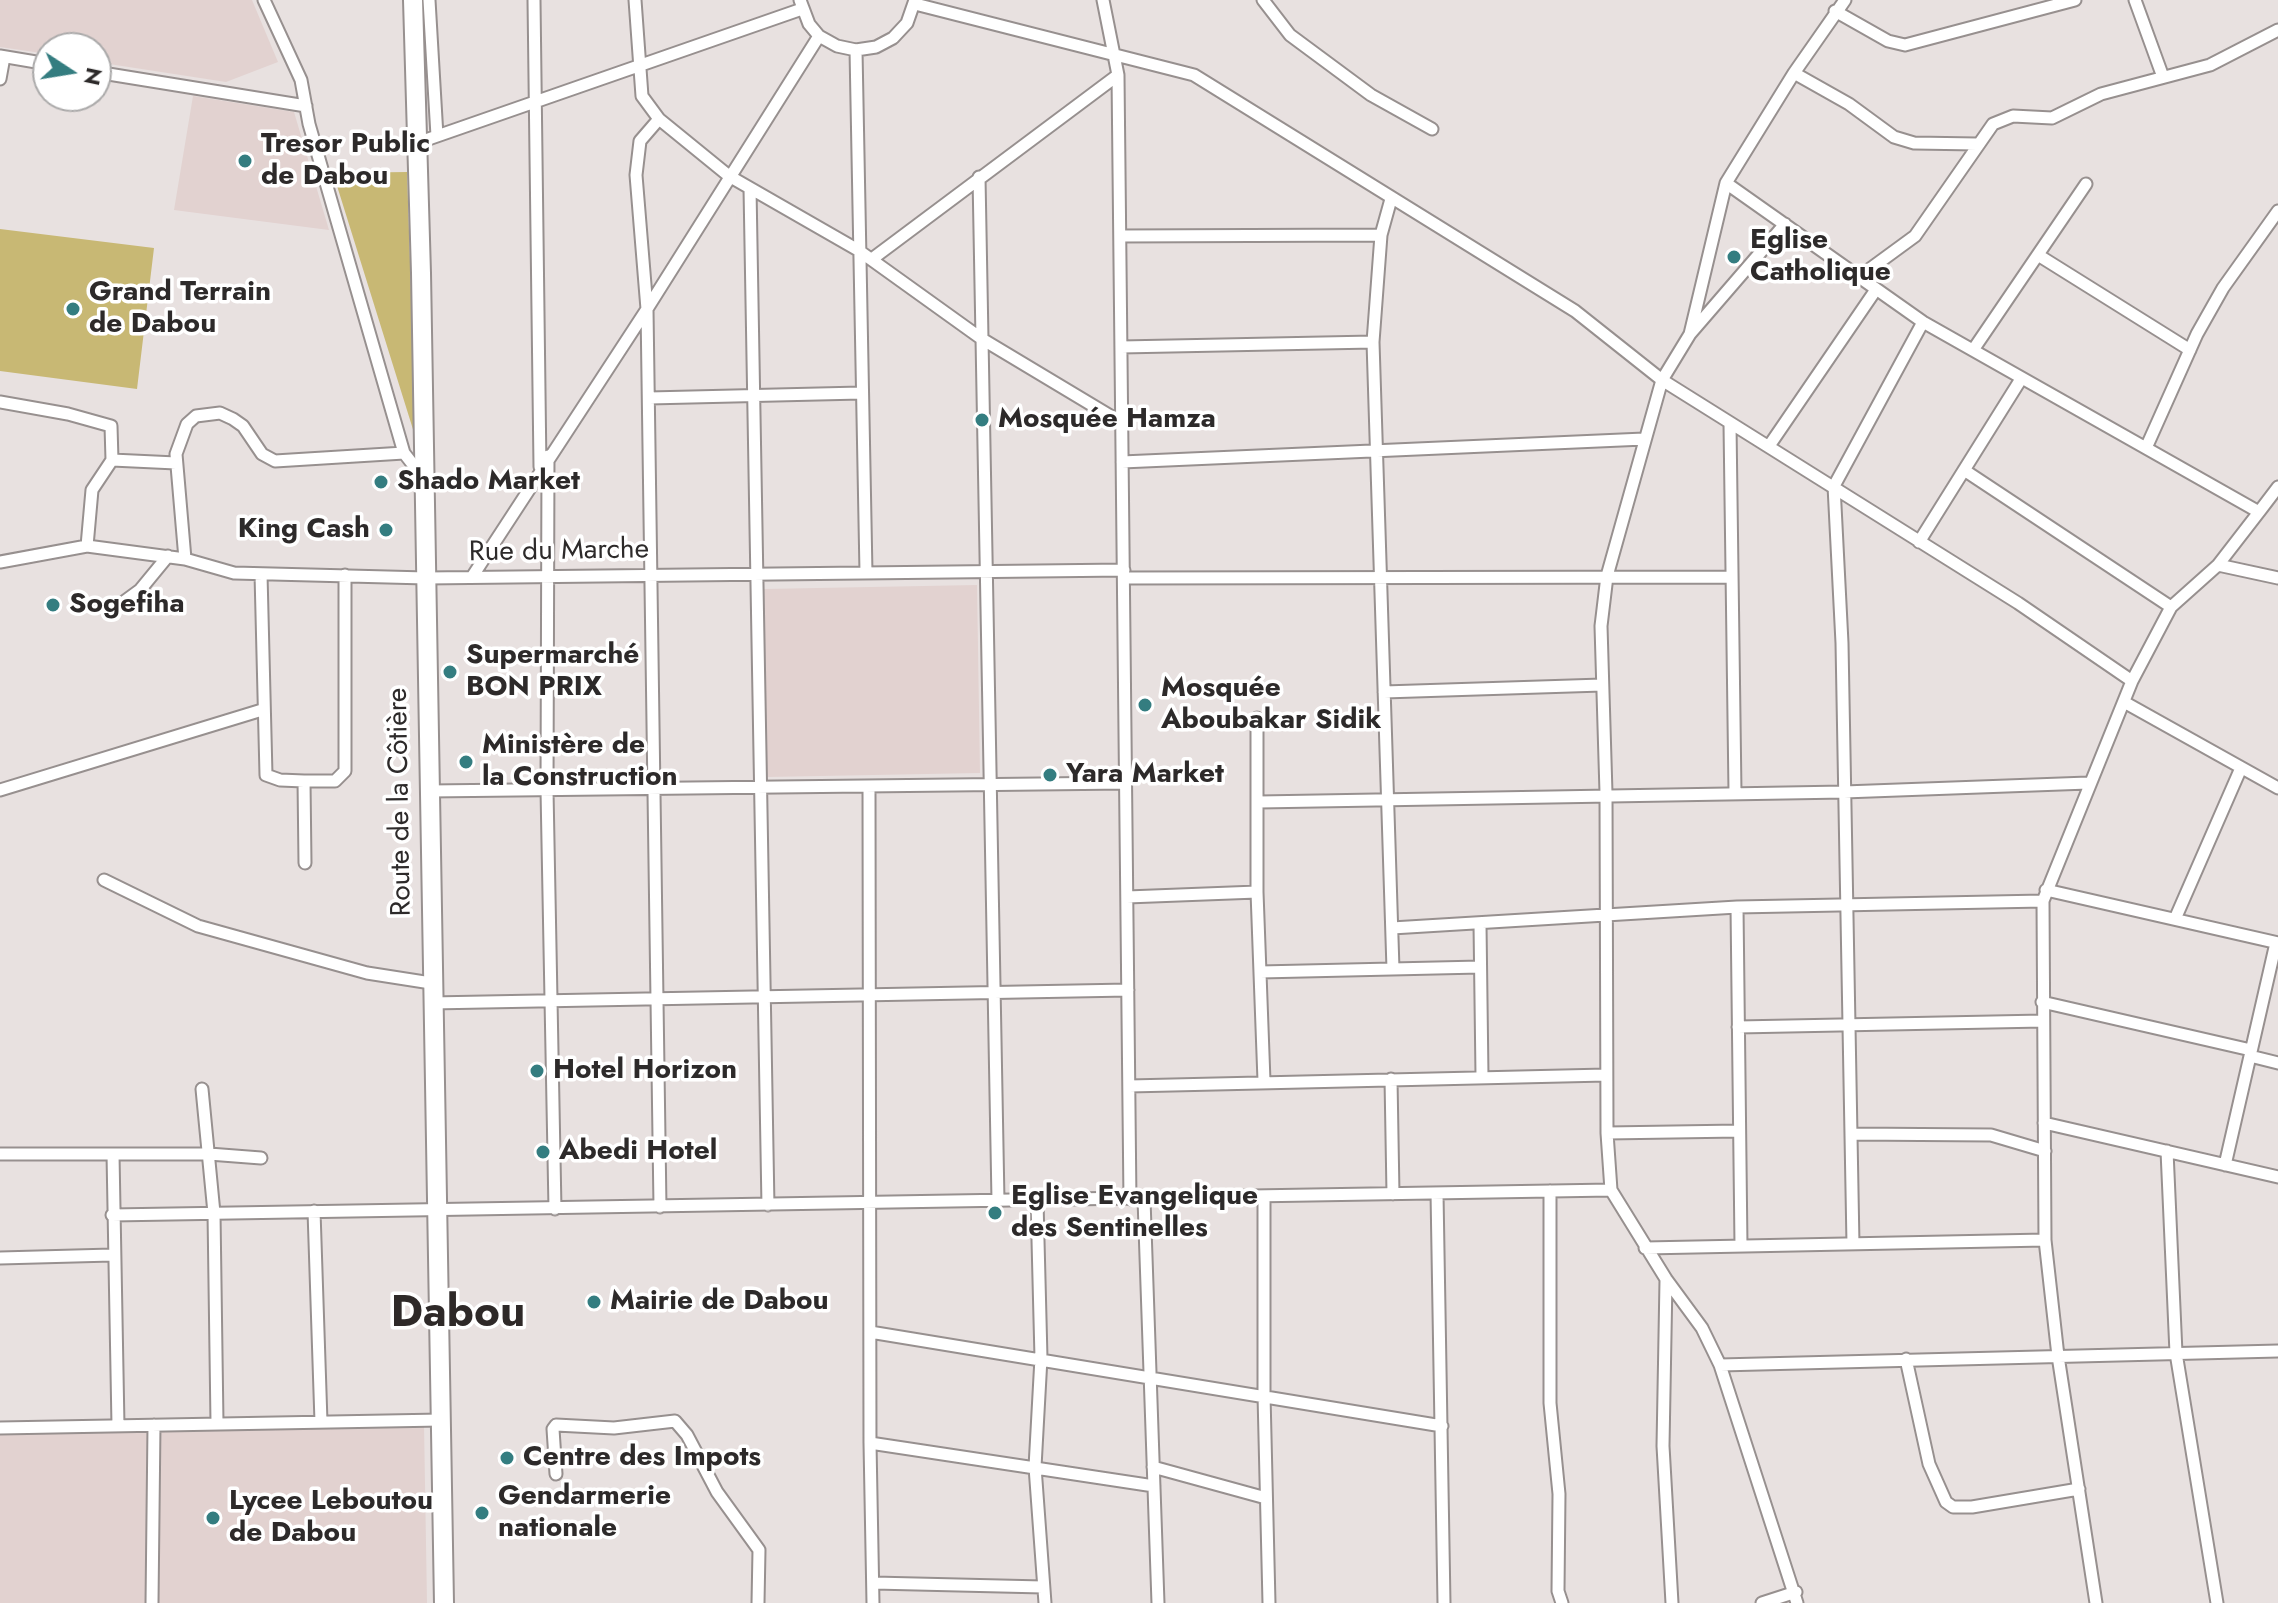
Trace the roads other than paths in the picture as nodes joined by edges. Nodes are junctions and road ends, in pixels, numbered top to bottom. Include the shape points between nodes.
1 (264, 0) edge
2 (413, 0) edge
3 (429, 0) edge
4 (534, 0) edge
5 (635, 0) edge
6 (1103, 0) edge
7 (1263, 0) edge
8 (1845, 0) edge
9 (2075, 0) edge
10 (2135, 0) edge
11 (915, 2) edge
12 (801, 4) edge
13 (1835, 11) junction
14 (819, 36) junction
15 (2275, 37) edge
16 (856, 50) junction
17 (1114, 52) junction
18 (2, 56) edge
19 (32, 61) edge
20 (640, 64) junction
21 (1794, 73) junction
22 (112, 75) edge
23 (1118, 75) junction
24 (2163, 77) junction
25 (0, 79) edge
26 (414, 86) junction
27 (433, 86) junction
28 (536, 99) junction
29 (306, 106) junction
30 (659, 119) junction
31 (1432, 129) dead end
32 (437, 136) junction
33 (417, 143) junction
34 (1977, 144) junction
35 (729, 176) junction
36 (979, 177) junction
37 (1726, 183) junction
38 (2086, 184) dead end
39 (750, 188) junction
40 (1391, 199) junction
41 (2278, 211) edge
42 (1785, 224) junction
43 (1381, 235) junction
44 (1120, 236) junction
45 (858, 250) junction
46 (2038, 255) junction
47 (872, 259) junction
48 (1859, 277) junction
49 (1875, 291) junction
50 (647, 309) junction
51 (1923, 322) junction
52 (1690, 334) junction
53 (982, 339) junction
54 (1373, 342) junction
55 (1121, 347) junction
56 (1973, 350) junction
57 (2190, 350) junction
58 (2021, 379) junction
59 (1662, 380) junction
60 (861, 393) junction
61 (753, 396) junction
62 (649, 398) junction
63 (0, 402) edge
64 (1122, 423) junction
65 (1730, 424) junction
66 (1644, 439) junction
67 (1769, 446) junction
68 (2146, 448) junction
69 (1376, 452) junction
70 (404, 453) junction
71 (548, 456) junction
72 (112, 460) junction
73 (1122, 462) junction
74 (176, 463) junction
75 (540, 468) junction
76 (1964, 470) junction
77 (425, 480) junction
78 (1834, 486) junction
79 (2278, 487) edge
80 (2259, 512) junction
81 (1919, 542) junction
82 (87, 546) junction
83 (168, 556) junction
84 (185, 559) junction
85 (0, 562) edge
86 (2218, 565) junction
87 (987, 571) junction
88 (866, 573) junction
89 (261, 574) junction
90 (756, 574) junction
91 (1124, 574) junction
92 (345, 575) junction
93 (649, 575) junction
94 (1378, 575) junction
95 (548, 576) junction
96 (1607, 576) junction
97 (472, 577) junction
98 (1731, 577) junction
99 (426, 578) junction
100 (2278, 578) edge
101 (2171, 607) junction
102 (110, 612) dead end
103 (2132, 681) junction
104 (1602, 685) junction
105 (1384, 692) junction
106 (2124, 702) junction
107 (262, 710) junction
108 (1257, 718) dead end
109 (2241, 768) junction
110 (304, 781) junction
111 (1126, 783) junction
112 (2088, 783) junction
113 (991, 784) junction
114 (869, 786) junction
115 (759, 787) junction
116 (654, 788) junction
117 (2278, 788) edge
118 (0, 790) edge
119 (547, 790) junction
120 (429, 791) junction
121 (1735, 792) junction
122 (1844, 792) junction
123 (1606, 793) junction
124 (1389, 799) junction
125 (1259, 802) junction
126 (305, 863) dead end
127 (104, 880) dead end
128 (1257, 892) junction
129 (2045, 895) junction
130 (1127, 897) junction
131 (1847, 903) junction
132 (1737, 907) junction
133 (1604, 917) junction
134 (2175, 919) junction
135 (1480, 924) junction
136 (1392, 928) junction
137 (2277, 943) edge
138 (1480, 967) junction
139 (1393, 969) junction
140 (1260, 972) junction
141 (431, 983) junction
142 (1128, 990) junction
143 (995, 992) junction
144 (870, 994) junction
145 (762, 997) junction
146 (658, 999) junction
147 (552, 1001) junction
148 (2042, 1002) junction
149 (431, 1003) junction
150 (2043, 1021) junction
151 (1848, 1025) junction
152 (1738, 1027) junction
153 (2250, 1053) junction
154 (2278, 1063) edge
155 (1606, 1075) junction
156 (1482, 1076) junction
157 (1391, 1079) junction
158 (1264, 1081) junction
159 (1129, 1086) junction
160 (202, 1089) dead end
161 (2044, 1123) junction
162 (1739, 1131) junction
163 (1607, 1133) junction
164 (1851, 1134) junction
165 (2045, 1151) junction
166 (2167, 1151) junction
167 (0, 1154) edge
168 (113, 1154) junction
169 (209, 1154) junction
170 (261, 1158) dead end
171 (2225, 1165) junction
172 (2278, 1177) edge
173 (1611, 1190) junction
174 (1550, 1191) junction
175 (1437, 1193) junction
176 (1393, 1194) junction
177 (1264, 1197) junction
178 (1130, 1199) junction
179 (1144, 1199) junction
180 (998, 1201) junction
181 (1037, 1201) junction
182 (871, 1204) junction
183 (768, 1205) junction
184 (660, 1207) junction
185 (555, 1209) junction
186 (314, 1211) junction
187 (437, 1211) junction
188 (214, 1213) junction
189 (112, 1215) junction
190 (2045, 1240) junction
191 (1853, 1244) junction
192 (1741, 1246) junction
193 (1645, 1248) junction
194 (112, 1255) junction
195 (0, 1258) edge
196 (1666, 1279) junction
197 (870, 1332) junction
198 (2278, 1351) edge
199 (2176, 1353) junction
200 (2058, 1356) junction
201 (1041, 1358) junction
202 (1906, 1359) junction
203 (1720, 1365) junction
204 (1150, 1376) junction
205 (1264, 1395) junction
206 (441, 1420) junction
207 (321, 1422) junction
208 (217, 1423) junction
209 (154, 1425) junction
210 (118, 1426) junction
211 (1442, 1426) junction
212 (0, 1428) edge
213 (870, 1443) junction
214 (1035, 1467) junction
215 (1153, 1467) junction
216 (556, 1474) dead end
217 (1154, 1486) junction
218 (2079, 1489) junction
219 (1266, 1498) junction
220 (874, 1583) junction
221 (1043, 1587) junction
222 (1797, 1597) edge
223 (152, 1603) edge
224 (444, 1603) edge
225 (758, 1603) edge
226 (873, 1603) edge
227 (1045, 1603) edge
228 (1158, 1603) edge
229 (1269, 1603) edge
230 (1444, 1603) edge
231 (1562, 1603) edge
232 (1672, 1603) edge
233 (1762, 1603) edge
234 (2096, 1603) edge
235 (2217, 1603) edge

1 - 29 street via 301,80
2 - 26 main road, Route de la Côtière
3 - 27 street
4 - 28 street
5 - 20 street
6 - 17 street
7 - 31 street via 1290,35 1371,95
8 - 13 street
9 - 13 street via 1905,45
10 - 24 street
11 - 16 street via 907,23 893,38
11 - 17 street
12 - 14 street
12 - 20 street
13 - 21 street
14 - 16 street
14 - 35 street
15 - 24 street via 2210,65
16 - 45 street
17 - 23 street
17 - 40 street via 1194,75
18 - 19 street
18 - 25 street
20 - 28 street
20 - 30 street via 642,96
21 - 34 street via 1894,137 1925,144
21 - 37 street
22 - 29 street
23 - 36 street
23 - 44 street
24 - 34 street via 2101,94 2052,118 2003,118
26 - 27 street
26 - 33 main road, Route de la Côtière
27 - 32 street
28 - 32 street
28 - 75 street
29 - 70 street
30 - 35 street
30 - 50 street via 640,141 636,175
32 - 33 street
33 - 77 main road, Route de la Côtière
34 - 48 street via 1915,236
35 - 39 street
35 - 50 street
36 - 47 street
36 - 53 street
37 - 42 street
37 - 52 street
38 - 46 street
39 - 45 street
39 - 61 street
40 - 43 street
40 - 59 street via 1575,311
41 - 57 street via 2223,288
42 - 48 street
42 - 52 street
43 - 44 street
43 - 54 street
44 - 55 street
45 - 47 street
45 - 60 street
46 - 56 street
46 - 57 street
47 - 53 street
48 - 49 street
49 - 51 street
49 - 67 street
50 - 62 street
50 - 71 street
51 - 56 street
51 - 78 street
52 - 59 street
53 - 64 street
53 - 87 street
54 - 55 street
54 - 69 street
55 - 64 street
56 - 58 street
57 - 68 street
58 - 68 street
58 - 76 street
59 - 65 street
59 - 66 street
60 - 61 street
60 - 88 street
61 - 62 street
61 - 90 street
62 - 93 street
63 - 72 street via 111,426
64 - 73 street
65 - 67 street
65 - 98 street
66 - 69 street
66 - 96 street
67 - 78 street
68 - 80 street
69 - 73 street
69 - 94 street
70 - 74 street via 268,459 243,426 220,413 187,424
70 - 77 street
71 - 75 street
71 - 95 street
72 - 74 street
72 - 82 street via 92,490
73 - 91 street
74 - 84 street
75 - 97 street
76 - 81 street
76 - 101 street
77 - 99 main road, Route de la Côtière
78 - 81 street
78 - 122 street
79 - 80 street
80 - 86 street
81 - 103 street
82 - 83 street, Rue du Marche
82 - 85 street, Rue du Marche
83 - 84 street, Rue du Marche
83 - 102 street via 154,577
84 - 89 street, Rue du Marche via 216,570
86 - 100 street
86 - 101 street
87 - 88 street, Rue du Marche
87 - 91 street, Rue du Marche
87 - 113 street
88 - 90 street, Rue du Marche
89 - 92 street, Rue du Marche
89 - 107 street
90 - 93 street, Rue du Marche
90 - 115 street
91 - 94 street, Rue du Marche
91 - 111 street
92 - 99 street, Rue du Marche
92 - 110 street via 345,771 335,781
93 - 95 street, Rue du Marche
93 - 116 street
94 - 96 street, Rue du Marche
94 - 105 street
95 - 97 street, Rue du Marche
95 - 119 street
96 - 98 street, Rue du Marche
96 - 104 street
97 - 99 street, Rue du Marche
98 - 121 street
99 - 120 main road, Route de la Côtière
101 - 103 street
103 - 106 street
104 - 105 street
104 - 123 street
105 - 124 street
106 - 109 street
106 - 112 street
107 - 110 street via 266,775
107 - 118 street
108 - 125 street
109 - 117 street
109 - 134 street
110 - 126 street
111 - 113 street
111 - 130 street
112 - 122 street
112 - 129 street
113 - 114 street
113 - 143 street
114 - 115 street
114 - 144 street
115 - 116 street
115 - 145 street
116 - 119 street
116 - 146 street
119 - 120 street
119 - 147 street
120 - 141 main road, Route de la Côtière
121 - 122 street
121 - 123 street
122 - 131 street
123 - 124 street
123 - 133 street
124 - 125 street
124 - 136 street
125 - 128 street
127 - 141 street via 198,926 367,973
128 - 130 street
128 - 140 street
129 - 131 street
129 - 134 street
129 - 148 street
130 - 142 street
131 - 132 street
131 - 151 street
132 - 133 street
132 - 152 street
133 - 135 street
133 - 155 street
134 - 137 street
135 - 136 street
135 - 138 street
136 - 139 street
137 - 153 street
138 - 139 street
138 - 156 street
139 - 140 street
140 - 158 street
141 - 149 main road, Route de la Côtière
142 - 143 street
142 - 159 street
143 - 144 street
143 - 180 street
144 - 145 street
144 - 182 street
145 - 146 street
145 - 183 street
146 - 147 street
146 - 184 street
147 - 149 street
147 - 185 street
148 - 150 street
148 - 153 street
149 - 187 main road, Route de la Côtière
150 - 151 street
150 - 161 street
151 - 152 street
151 - 164 street
152 - 162 street
153 - 154 street
153 - 171 street
155 - 156 street
155 - 163 street
156 - 157 street
157 - 158 street
157 - 176 street
158 - 159 street
159 - 178 street
160 - 169 street
161 - 165 street
161 - 166 street
162 - 163 street
162 - 192 street
163 - 173 street
164 - 165 street via 1991,1135
164 - 191 street
165 - 190 street
166 - 171 street
166 - 199 street
167 - 168 street
168 - 169 street
168 - 189 street
169 - 170 street
169 - 188 street
171 - 172 street
173 - 174 street
173 - 193 street
174 - 175 street
174 - 231 street via 1550,1403
175 - 176 street
175 - 211 street
176 - 177 street
177 - 179 street
177 - 205 street
178 - 179 street
178 - 181 street
179 - 204 street
180 - 181 street
180 - 182 street
181 - 201 street
182 - 183 street
182 - 197 street
183 - 184 street
184 - 185 street
185 - 187 street
186 - 187 street
186 - 188 street
186 - 207 street
187 - 206 main road, Route de la Côtière
188 - 189 street
188 - 208 street
189 - 194 street
190 - 191 street
190 - 200 street
191 - 192 street
192 - 193 street
193 - 196 street
194 - 195 street
194 - 210 street
196 - 203 street via 1702,1328
196 - 232 street via 1663,1446
197 - 201 street
197 - 213 street
198 - 199 street
199 - 200 street
199 - 235 street
200 - 202 street
200 - 218 street
201 - 204 street
201 - 214 street
202 - 203 street
202 - 218 street via 1929,1464 1946,1502 1972,1507
203 - 222 street
204 - 205 street
204 - 215 street
205 - 211 street
205 - 219 street
206 - 207 street
206 - 224 main road, Route de la Côtière
207 - 208 street
208 - 209 street
209 - 210 street
209 - 223 street
210 - 212 street
211 - 230 street
213 - 214 street
213 - 220 street
214 - 217 street
214 - 221 street
215 - 217 street
215 - 219 street
216 - 225 street via 556,1425 614,1428 675,1421 759,1550
217 - 228 street
218 - 234 street
219 - 229 street
220 - 221 street
220 - 226 street
221 - 227 street
222 - 233 street

